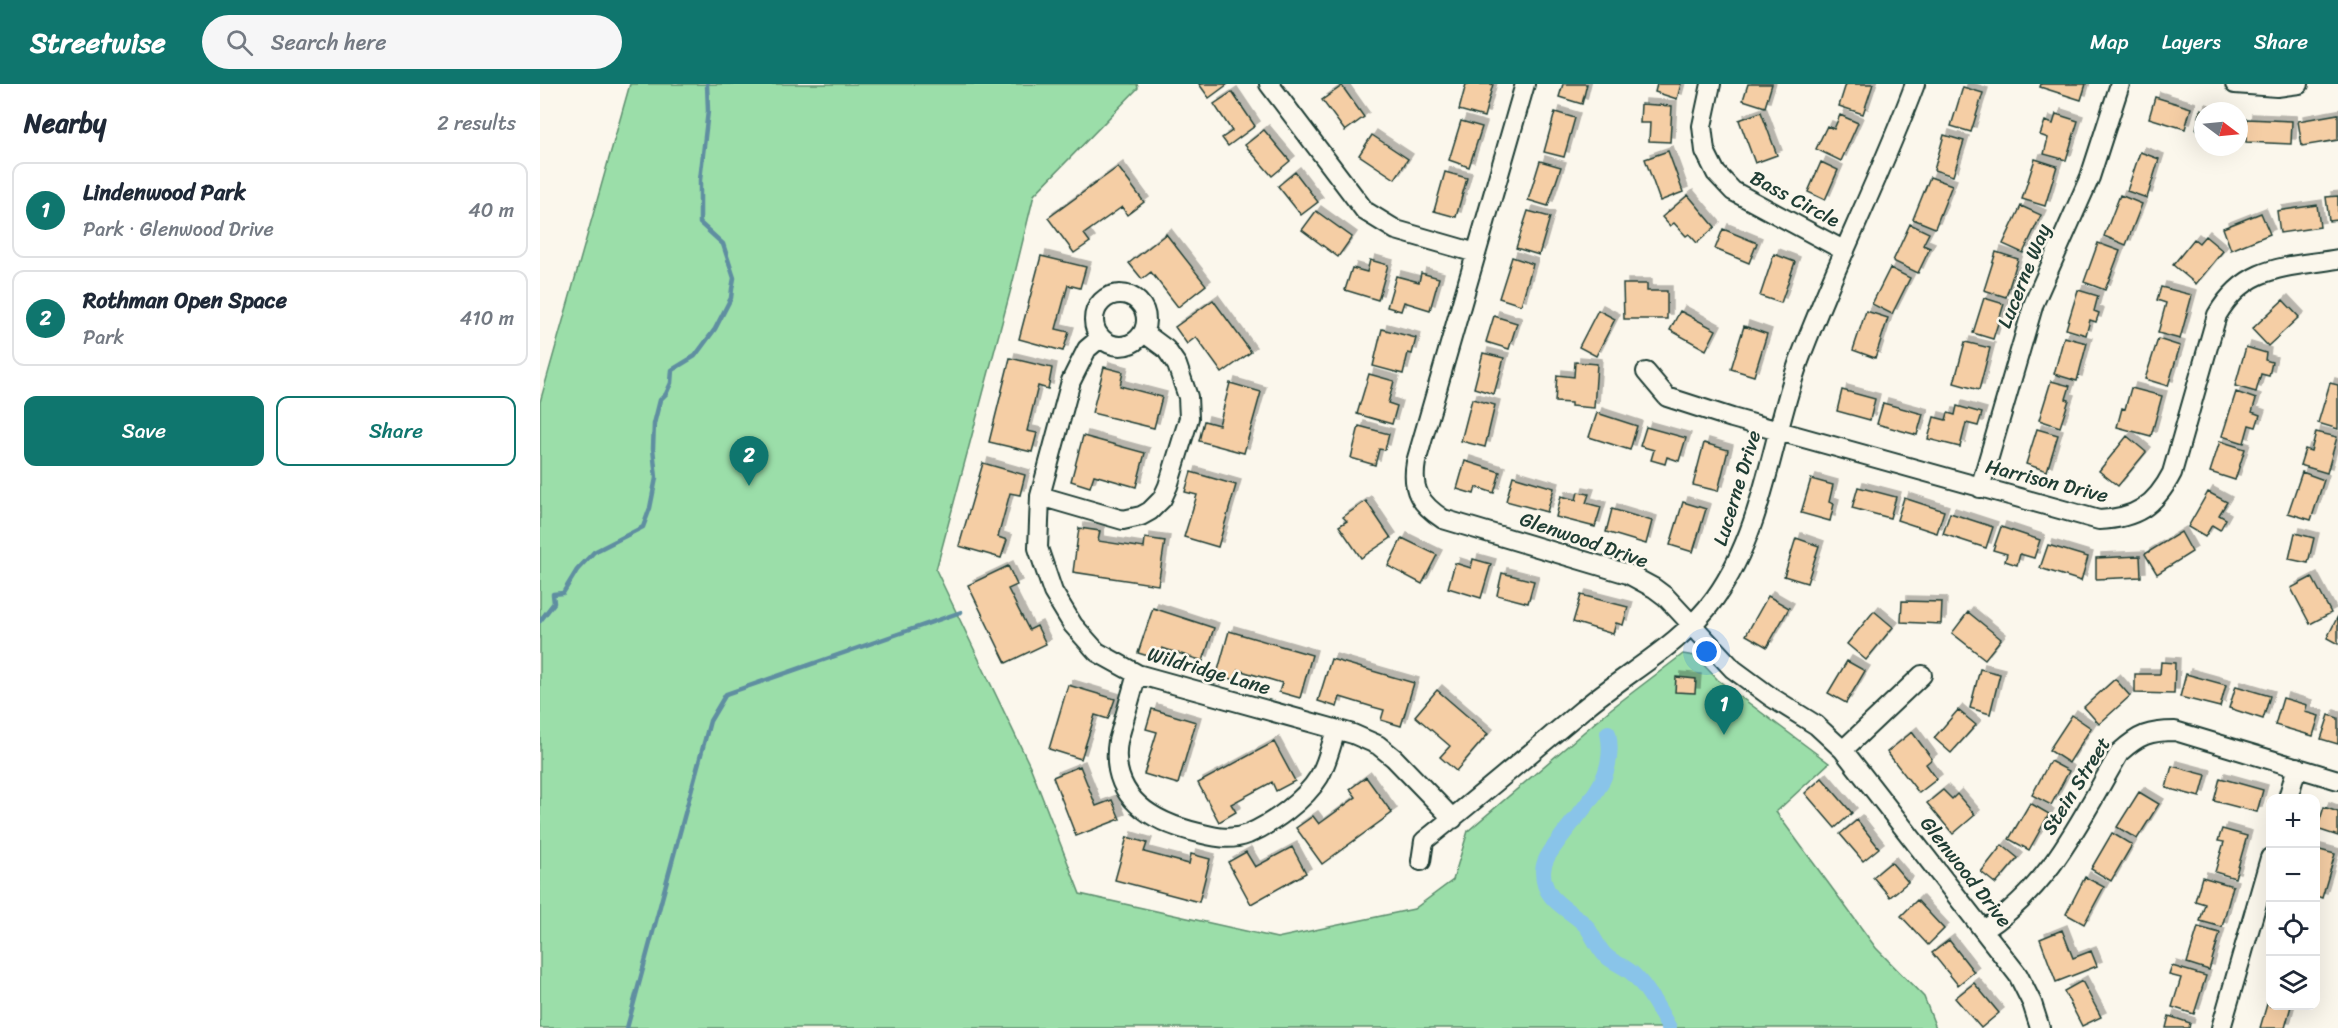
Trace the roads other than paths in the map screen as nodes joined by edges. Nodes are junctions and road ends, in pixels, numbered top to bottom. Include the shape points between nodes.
1 (1269, 84) edge
2 (1525, 84) edge
3 (1711, 84) edge
4 (1915, 84) edge
5 (2120, 84) edge
6 (2235, 84) edge
7 (2299, 84) edge
8 (1845, 251) junction
9 (1476, 253) junction
10 (2338, 259) edge
11 (1143, 332) junction
12 (1100, 338) junction
13 (1646, 372) dead end
14 (1778, 430) junction
15 (1980, 488) junction
16 (1040, 496) junction
17 (1692, 626) junction
18 (1137, 674) junction
19 (1922, 675) dead end
20 (1336, 730) junction
21 (1843, 750) junction
22 (2297, 767) junction
23 (2338, 780) edge
24 (2289, 794) edge
25 (1453, 819) junction
26 (1421, 861) dead end
27 (2266, 875) edge
28 (1984, 930) junction
29 (2040, 1028) edge
30 (2221, 1028) edge

1 - 9 street via 1365,211 1396,230
2 - 9 street, Glenwood Drive
3 - 8 street, Bass Circle via 1702,126 1705,151 1716,173 1733,191
4 - 8 street, Lucerne Drive via 1894,142
5 - 15 street, Lucerne Way via 2090,177 2034,303
6 - 7 street
8 - 14 street, Lucerne Drive via 1799,361
9 - 17 street, Glenwood Drive via 1416,462 1417,494 1428,509 1443,519 1628,574 1666,597
10 - 15 street, Harrison Drive via 2266,271 2244,282 2227,299 2217,315 2172,473 2151,503 2118,519 2099,520
11 - 12 street via 1135,342 1123,346
11 - 12 street via 1143,307 1135,298 1110,295 1100,302 1094,314
11 - 16 street via 1166,349 1177,364 1188,397 1189,418 1162,499 1141,516 1124,520
12 - 16 street, Wildridge Lane via 1087,349 1071,381
13 - 14 street, Harrison Drive via 1667,397
14 - 15 street, Harrison Drive
14 - 17 street, Lucerne Drive via 1753,524 1734,568
16 - 18 street, Wildridge Lane via 1038,548 1053,592 1073,625 1097,652
17 - 21 street, Glenwood Drive via 1733,669 1816,725
17 - 25 street, Lucerne Drive via 1587,706
18 - 20 street, Wildridge Lane
18 - 20 street via 1118,741 1119,777 1132,801 1176,828 1233,838 1262,826 1295,804 1320,776
19 - 21 street
20 - 25 street, Wildridge Lane via 1378,745
21 - 28 street, Glenwood Drive
22 - 23 street, Stein Street
22 - 24 street
22 - 28 street, Stein Street via 2175,731 2154,731 2135,739 2120,752 2054,864 2030,894
25 - 26 street, Lucerne Drive via 1424,841
27 - 30 street
28 - 29 street, Glenwood Drive via 2018,975

